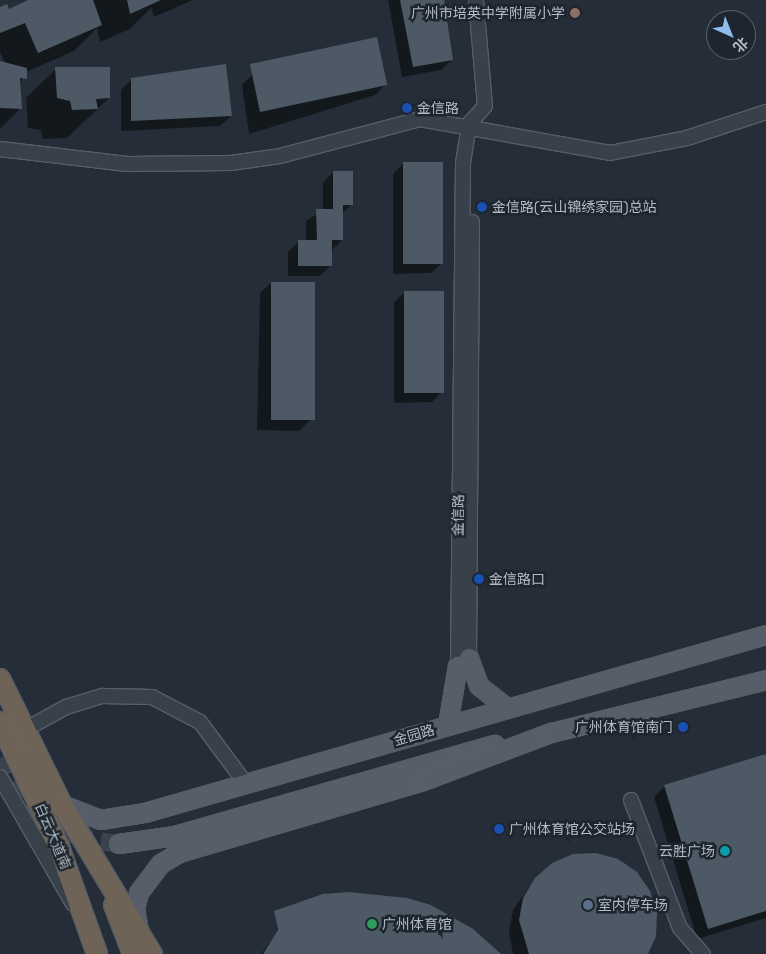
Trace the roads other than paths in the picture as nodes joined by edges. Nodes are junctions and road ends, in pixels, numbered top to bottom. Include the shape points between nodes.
1 (476, 0) edge
2 (766, 112) edge
3 (469, 124) junction
4 (0, 149) edge
5 (766, 635) edge
6 (464, 662) junction
7 (0, 679) edge
8 (766, 680) edge
9 (507, 708) junction
10 (0, 722) edge
11 (448, 725) junction
12 (26, 729) junction
13 (551, 733) junction
14 (0, 777) edge
15 (246, 784) junction
16 (632, 800) dead end
17 (62, 805) junction
18 (118, 844) tunnel mouth
19 (102, 867) junction
20 (140, 934) junction
21 (94, 946) edge
22 (133, 954) edge
23 (152, 954) edge
24 (703, 954) edge

1 - 3 street via 485,106
2 - 3 street via 687,138 610,153 583,151
3 - 4 street via 411,119 280,156 222,164 127,164
3 - 6 street, 金信路 via 473,250
5 - 9 main road, 金园路
6 - 9 main road via 478,686
6 - 11 main road
7 - 12 highway, 白云大道南
8 - 13 main road
9 - 11 main road, 金园路
10 - 21 highway, 白云大道南 via 52,831
11 - 15 main road, 金园路
12 - 15 street via 66,707 102,696 152,697 200,722
12 - 17 highway, 白云大道南
13 - 18 main road via 440,759 175,836
13 - 20 main road via 424,781 179,853 161,864 139,893 135,909
14 - 21 street
15 - 17 main road, 金园路 via 118,820 81,814
16 - 24 street via 680,928
17 - 19 highway, 白云大道南
19 - 20 highway, 白云大道南
19 - 22 highway, 白云大道南
20 - 23 highway, 白云大道南

